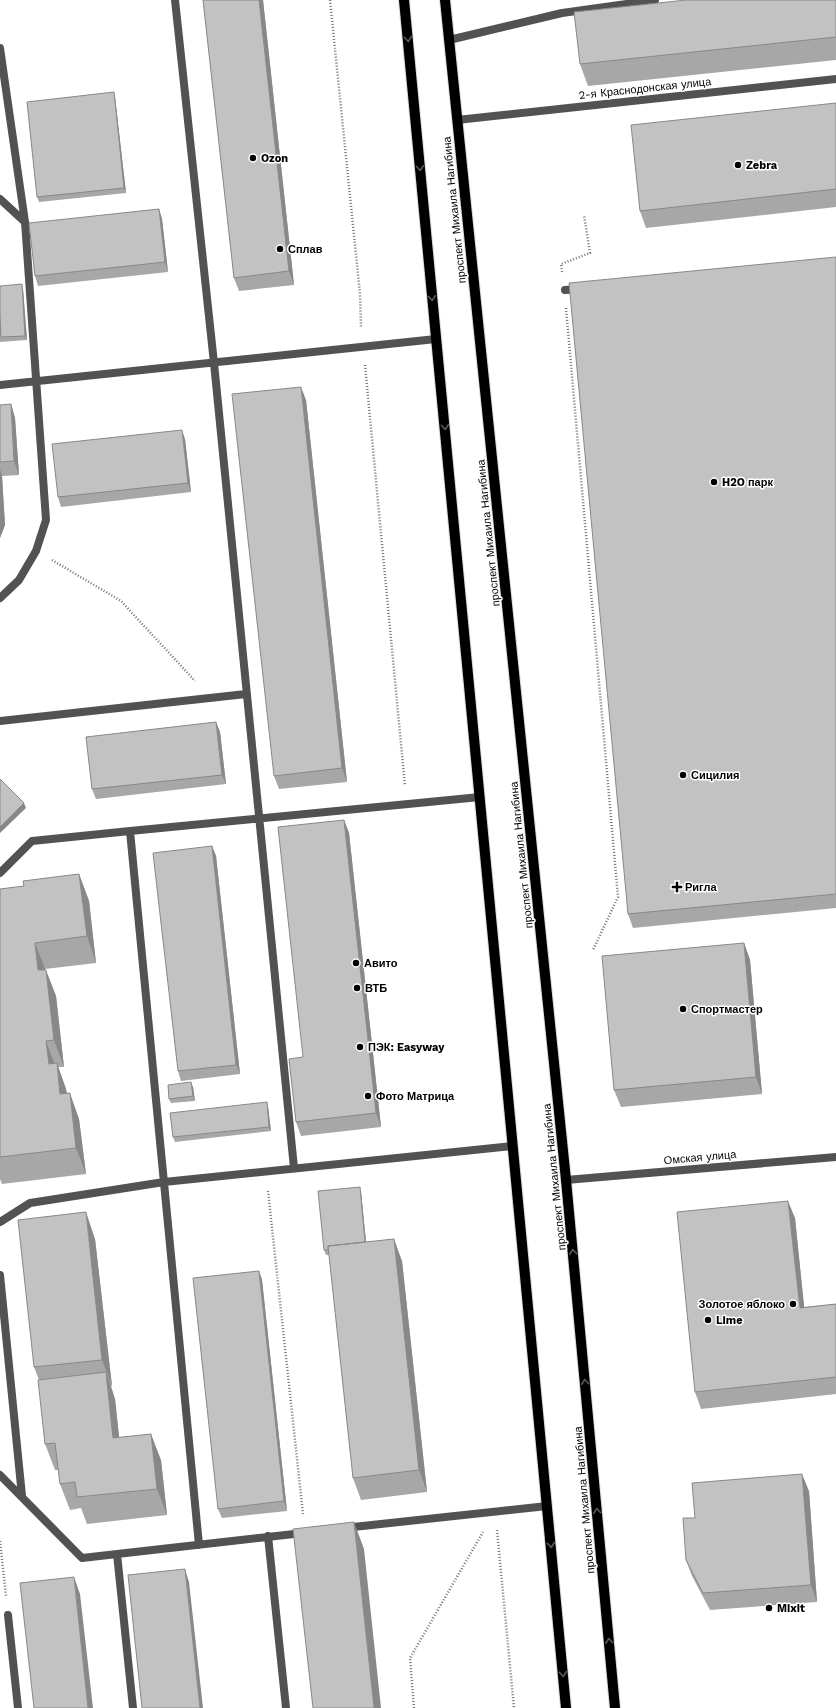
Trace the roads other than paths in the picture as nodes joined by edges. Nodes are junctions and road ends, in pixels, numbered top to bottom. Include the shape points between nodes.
1 (175, 0) edge
2 (404, 0) edge
3 (445, 0) edge
4 (655, 0) edge
5 (449, 40) junction
6 (0, 48) edge
7 (836, 79) edge
8 (457, 120) junction
9 (0, 199) edge
10 (25, 222) junction
11 (588, 288) edge
12 (565, 290) road end
13 (436, 339) junction
14 (214, 362) junction
15 (37, 382) junction
16 (0, 385) edge
17 (0, 598) edge
18 (246, 694) junction
19 (0, 721) edge
20 (480, 797) junction
21 (258, 819) junction
22 (130, 831) junction
23 (0, 873) edge
24 (513, 1146) junction
25 (836, 1157) edge
26 (294, 1168) junction
27 (566, 1180) junction
28 (164, 1182) junction
29 (0, 1222) edge
30 (0, 1275) edge
31 (0, 1475) edge
32 (22, 1496) junction
33 (547, 1506) junction
34 (337, 1529) edge
35 (309, 1532) edge
36 (268, 1536) junction
37 (199, 1545) junction
38 (117, 1554) junction
39 (8, 1615) dead end
40 (18, 1708) edge
41 (133, 1708) edge
42 (286, 1708) edge
43 (566, 1708) edge
44 (615, 1708) edge

1 - 14 street
2 -> 13 main road
3 - 5 main road, проспект Михаила Нагибина
4 - 5 street via 562,13
5 - 8 main road, проспект Михаила Нагибина
6 - 10 street
7 - 8 street, 2-я Краснодонская улица
8 - 27 main road, проспект Михаила Нагибина
9 - 10 street
10 - 15 street
11 - 12 street
13 - 14 street
13 -> 20 main road
14 - 15 street
14 - 18 street
15 - 16 street
15 - 17 street via 46,520 36,550 19,580
18 - 19 street
18 - 21 street
20 - 21 street
20 - 24 main road
21 - 22 street
21 - 26 street
22 - 23 street via 32,841
22 - 28 street
24 - 26 street
24 - 33 main road
25 - 27 street, Омская улица
26 - 28 street
44 -> 27 main road, проспект Михаила Нагибина
28 - 29 street via 30,1203
28 - 37 street
30 - 32 street
31 - 32 street
32 - 38 street via 82,1558
33 - 34 street
33 -> 43 main road
35 - 36 street
36 - 37 street
36 - 42 street
37 - 38 street
38 - 41 street
39 - 40 street

